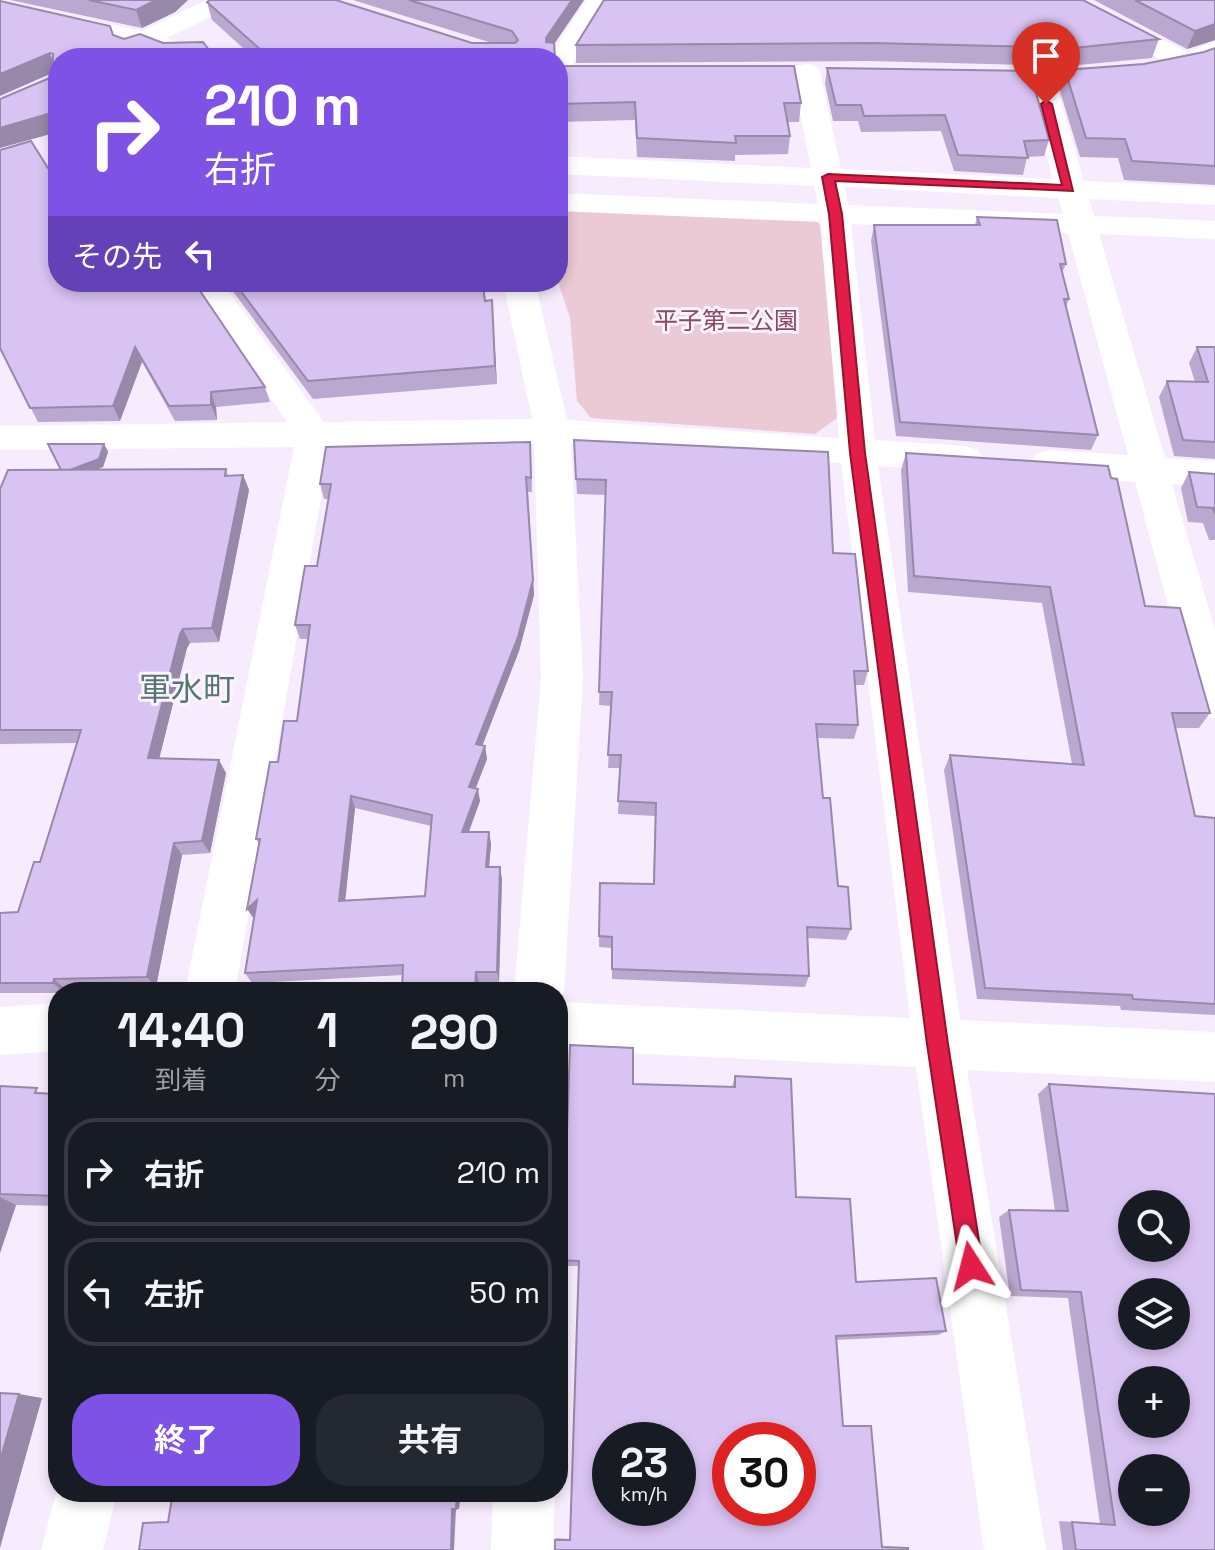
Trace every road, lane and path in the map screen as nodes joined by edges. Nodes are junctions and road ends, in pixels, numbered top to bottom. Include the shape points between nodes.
1 (226, 0) edge
2 (599, 0) edge
3 (1068, 0) edge
4 (0, 9) edge
5 (145, 39) junction
6 (127, 48) edge
7 (168, 48) edge
8 (568, 49) edge
9 (1215, 50) edge
10 (1186, 62) junction
11 (1142, 71) edge
12 (806, 72) edge
13 (589, 73) edge
14 (568, 74) edge
15 (1038, 75) edge
16 (568, 166) edge
17 (1069, 189) junction
18 (832, 196) junction
19 (1215, 196) edge
20 (568, 202) edge
21 (1079, 224) junction
22 (1215, 230) edge
23 (213, 292) edge
24 (521, 292) edge
25 (552, 431) junction
26 (314, 434) junction
27 (0, 438) edge
28 (858, 453) junction
29 (1150, 469) junction
30 (1215, 474) edge
31 (1215, 702) edge
32 (212, 982) edge
33 (540, 982) edge
34 (568, 1026) edge
35 (48, 1028) edge
36 (0, 1031) edge
37 (938, 1044) junction
38 (1215, 1057) edge
39 (84, 1502) edge
40 (524, 1502) edge
41 (72, 1550) edge
42 (522, 1550) edge
43 (1015, 1550) edge

1 - 5 street
2 - 8 street
3 - 10 street
4 - 5 street
5 - 6 street
5 - 7 street
9 - 10 street
10 - 11 street
12 - 18 street
13 - 14 street
15 - 17 street
16 - 18 street
17 - 18 street
17 - 19 street
17 - 21 street
18 - 20 street
18 - 21 street
18 - 28 street
21 - 22 street
21 - 29 street
23 - 26 street
24 - 25 street
25 - 26 street
25 - 28 street
25 - 33 street via 562,678
26 - 27 street
26 - 32 street
28 - 29 street
28 - 37 street
29 - 30 street
29 - 31 street
34 - 37 street
35 - 36 street
37 - 38 street
37 - 43 street
39 - 41 street
40 - 42 street

